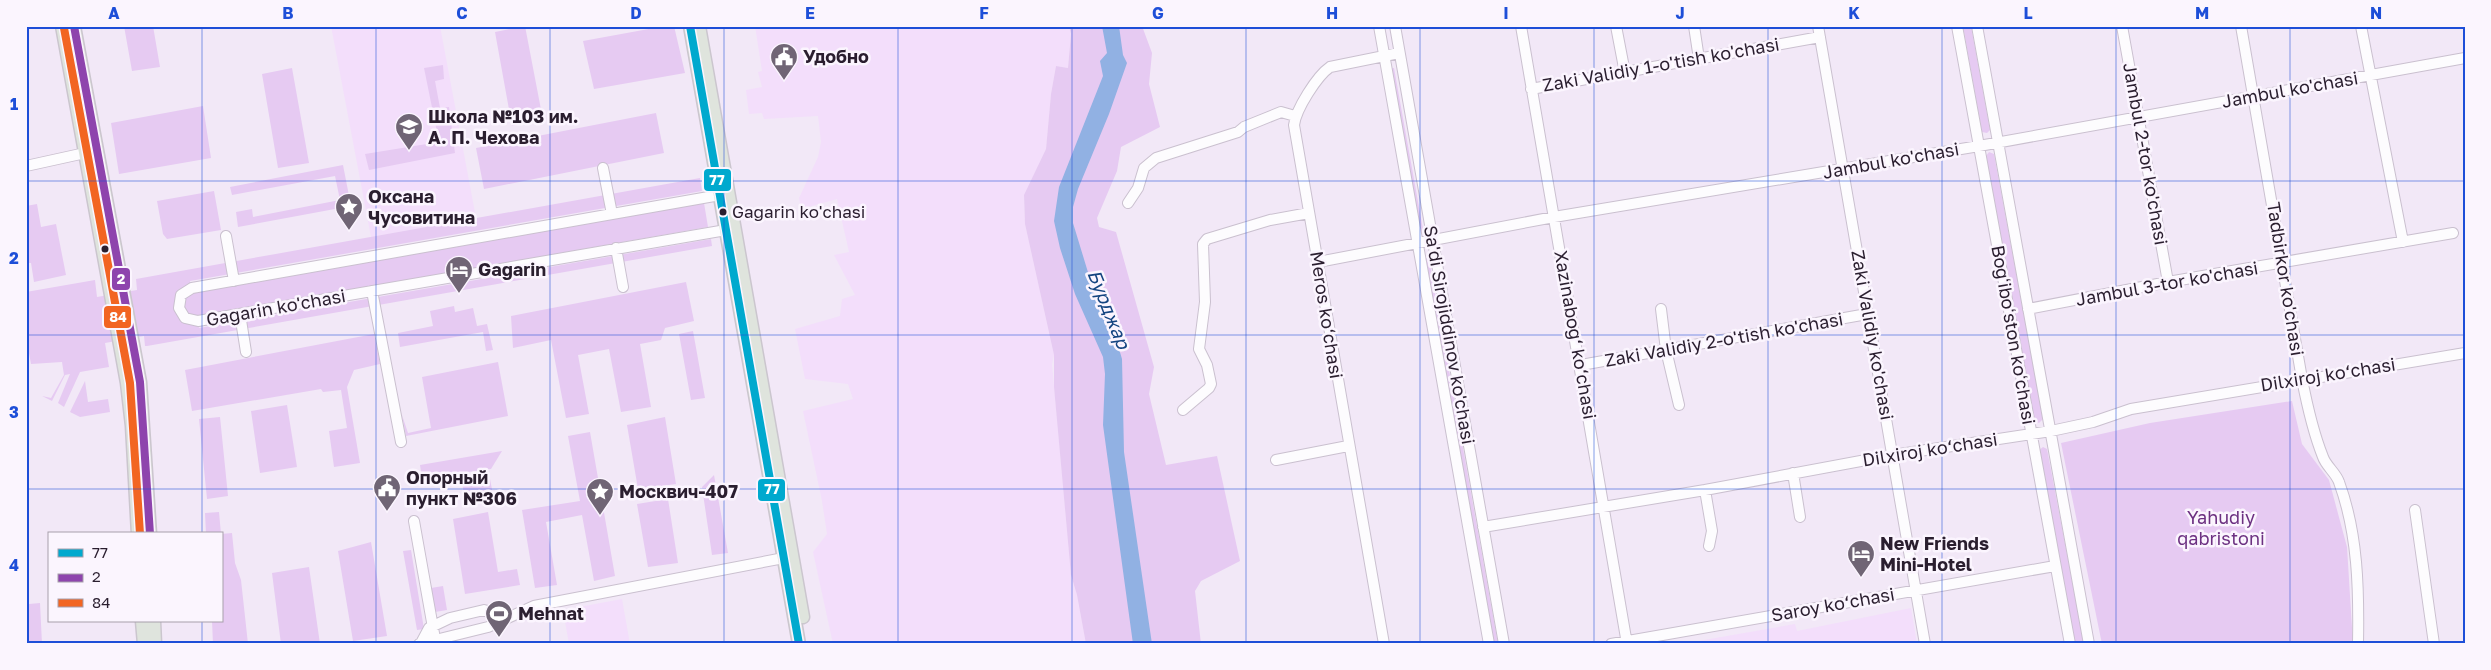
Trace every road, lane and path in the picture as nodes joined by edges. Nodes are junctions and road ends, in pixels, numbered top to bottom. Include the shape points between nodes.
1 (62, 26) edge
2 (74, 26) edge
3 (690, 26) edge
4 (699, 26) edge
5 (1379, 26) edge
6 (1394, 26) edge
7 (1521, 26) edge
8 (1616, 26) edge
9 (1694, 26) edge
10 (1957, 26) edge
11 (1977, 26) edge
12 (2122, 26) edge
13 (2241, 26) edge
14 (2361, 26) edge
15 (1819, 32) edge
16 (1399, 53) junction
17 (1384, 56) junction
18 (2465, 58) edge
19 (1699, 59) junction
20 (1624, 73) junction
21 (2370, 75) junction
22 (1531, 89) junction
23 (2254, 97) junction
24 (1295, 116) junction
25 (2139, 117) junction
26 (1998, 142) junction
27 (1979, 146) junction
28 (90, 152) junction
29 (26, 166) edge
30 (603, 168) dead end
31 (1842, 170) junction
32 (724, 194) junction
33 (1128, 203) dead end
34 (1309, 213) junction
35 (612, 214) junction
36 (1554, 217) junction
37 (731, 229) junction
38 (2453, 233) dead end
39 (226, 236) dead end
40 (1433, 241) junction
41 (2403, 242) junction
42 (1418, 244) junction
43 (616, 248) junction
44 (1318, 262) junction
45 (2283, 263) junction
46 (234, 281) junction
47 (2168, 282) junction
48 (623, 287) dead end
49 (372, 291) junction
50 (1661, 309) dead end
51 (2028, 309) junction
52 (240, 314) junction
53 (1867, 314) junction
54 (1666, 350) junction
55 (246, 352) dead end
56 (2465, 353) edge
57 (1581, 366) junction
58 (2302, 380) junction
59 (1679, 405) dead end
60 (1183, 410) dead end
61 (2050, 431) junction
62 (2031, 434) junction
63 (401, 442) dead end
64 (1348, 446) junction
65 (1893, 455) junction
66 (1276, 460) dead end
67 (1792, 473) junction
68 (1705, 490) junction
69 (1604, 506) junction
70 (2415, 510) dead end
71 (1800, 517) dead end
72 (414, 521) dead end
73 (1483, 527) junction
74 (138, 532) edge
75 (150, 532) edge
76 (1709, 546) dead end
77 (788, 557) junction
78 (2055, 566) junction
79 (1916, 590) junction
80 (484, 610) junction
81 (507, 616) junction
82 (142, 622) edge
83 (154, 622) edge
84 (433, 626) junction
85 (488, 627) junction
86 (435, 640) junction
87 (1627, 642) edge
88 (420, 643) edge
89 (144, 644) edge
90 (155, 644) edge
91 (799, 644) edge
92 (808, 644) edge
93 (1384, 644) edge
94 (1489, 644) edge
95 (1504, 644) edge
96 (1611, 644) edge
97 (1925, 644) edge
98 (2070, 644) edge
99 (2089, 644) edge
100 (2358, 644) edge
101 (2434, 644) edge

1 - 28 main road
2 - 28 main road
3 - 32 main road
4 - 32 main road
5 - 17 street, Sa'di Sirojiddinov ko'chasi
6 - 16 street, Sa'di Sirojiddinov ko'chasi
7 - 22 street, Xazinabog‘ ko‘chasi
8 - 20 street
9 - 19 street
10 - 27 street, Bogʻiboʻston koʻchasi
11 - 26 street, Bogʻiboʻston koʻchasi
12 - 25 street, Jambul 2-tor ko'chasi
13 - 23 street, Tadbirkor ko'chasi
14 - 21 street
15 - 19 street, Zaki Validiy 1-o'tish ko'chasi
15 - 31 street, Zaki Validiy ko'chasi
16 - 17 street
16 - 40 street, Sa'di Sirojiddinov ko'chasi
17 - 24 street via 1330,67 1322,72
17 - 42 street, Sa'di Sirojiddinov ko'chasi
18 - 21 street, Jambul ko'chasi
19 - 20 street, Zaki Validiy 1-o'tish ko'chasi
20 - 22 street, Zaki Validiy 1-o'tish ko'chasi
21 - 23 street, Jambul ko'chasi
21 - 41 street
22 - 36 street, Xazinabog‘ ko‘chasi
23 - 25 street, Jambul ko'chasi
23 - 45 street, Tadbirkor ko'chasi
24 - 33 street via 1281,112 1238,132 1156,158 1144,168 1138,188
24 - 34 street, Meros ko‘chasi
25 - 26 street, Jambul ko'chasi
25 - 47 street, Jambul 2-tor ko'chasi
26 - 27 street, Jambul ko'chasi
26 - 51 street, Bogʻiboʻston koʻchasi
27 - 31 street, Jambul ko'chasi
27 - 62 street, Bogʻiboʻston koʻchasi
28 - 29 street
28 - 74 main road via 129,399
28 - 75 main road via 141,388
30 - 35 street
31 - 36 street, Jambul ko'chasi
31 - 53 street, Zaki Validiy ko'chasi
32 - 35 street, Gagarin ko'chasi
32 - 37 main road
34 - 44 street, Meros ko‘chasi
34 - 60 street via 1236,230 1207,239 1203,244 1206,302 1200,349 1210,384
35 - 46 street, Gagarin ko'chasi
36 - 40 street, Jambul ko'chasi
36 - 57 street, Xazinabog‘ ko‘chasi
37 - 43 street, Gagarin ko'chasi
37 - 77 main road
38 - 41 street, Jambul 3-tor ko'chasi
39 - 46 street
40 - 42 street, Jambul ko'chasi
40 - 73 street, Sa'di Sirojiddinov ko'chasi
41 - 45 street, Jambul 3-tor ko'chasi
42 - 44 street, Jambul ko'chasi
42 - 94 street, Sa'di Sirojiddinov ko'chasi
43 - 48 street
43 - 49 street, Gagarin ko'chasi
44 - 64 street, Meros ko‘chasi
45 - 47 street, Jambul 3-tor ko'chasi
45 - 58 street, Tadbirkor ko'chasi
46 - 52 street, Gagarin ko'chasi via 188,289 180,298 179,308 185,318 194,322
47 - 51 street, Jambul 3-tor ko'chasi
49 - 52 street, Gagarin ko'chasi
49 - 63 street
50 - 54 street
51 - 61 street, Bogʻiboʻston koʻchasi
52 - 55 street
53 - 54 street, Zaki Validiy 2-o'tish ko'chasi
53 - 65 street, Zaki Validiy ko'chasi
54 - 57 street, Zaki Validiy 2-o'tish ko'chasi
54 - 59 street
56 - 58 street, Dilxiroj ko‘chasi
57 - 69 street, Xazinabog‘ ko‘chasi
58 - 61 street, Dilxiroj ko‘chasi via 2130,409 2093,422
58 - 100 street, Tadbirkor ko'chasi via 2323,459 2338,480 2351,523 2357,560
61 - 62 street, Dilxiroj ko‘chasi
61 - 99 street, Bogʻiboʻston koʻchasi
62 - 65 street, Dilxiroj ko‘chasi
62 - 78 street, Bogʻiboʻston koʻchasi
64 - 66 street
64 - 93 street, Meros ko‘chasi
65 - 67 street, Dilxiroj ko‘chasi
65 - 79 street, Zaki Validiy ko'chasi
67 - 68 street, Dilxiroj ko‘chasi
67 - 71 street
68 - 69 street, Dilxiroj ko‘chasi
68 - 76 street via 1712,531
69 - 73 street, Dilxiroj ko‘chasi
69 - 87 street, Xazinabog‘ ko‘chasi
70 - 101 street
72 - 84 street
73 - 95 street, Sa'di Sirojiddinov ko'chasi
77 - 81 street via 551,602
77 - 91 main road
77 - 92 main road
78 - 79 street, Saroy ko‘chasi
78 - 98 street, Bogʻiboʻston koʻchasi
79 - 87 street, Saroy ko‘chasi
79 - 97 street, Zaki Validiy ko'chasi
80 - 81 street
80 - 84 street via 450,618
80 - 85 street
81 - 85 street
82 - 89 main road
83 - 90 main road
84 - 86 street
84 - 88 street
85 - 86 street
86 - 88 street
87 - 96 street, Saroy ko‘chasi

